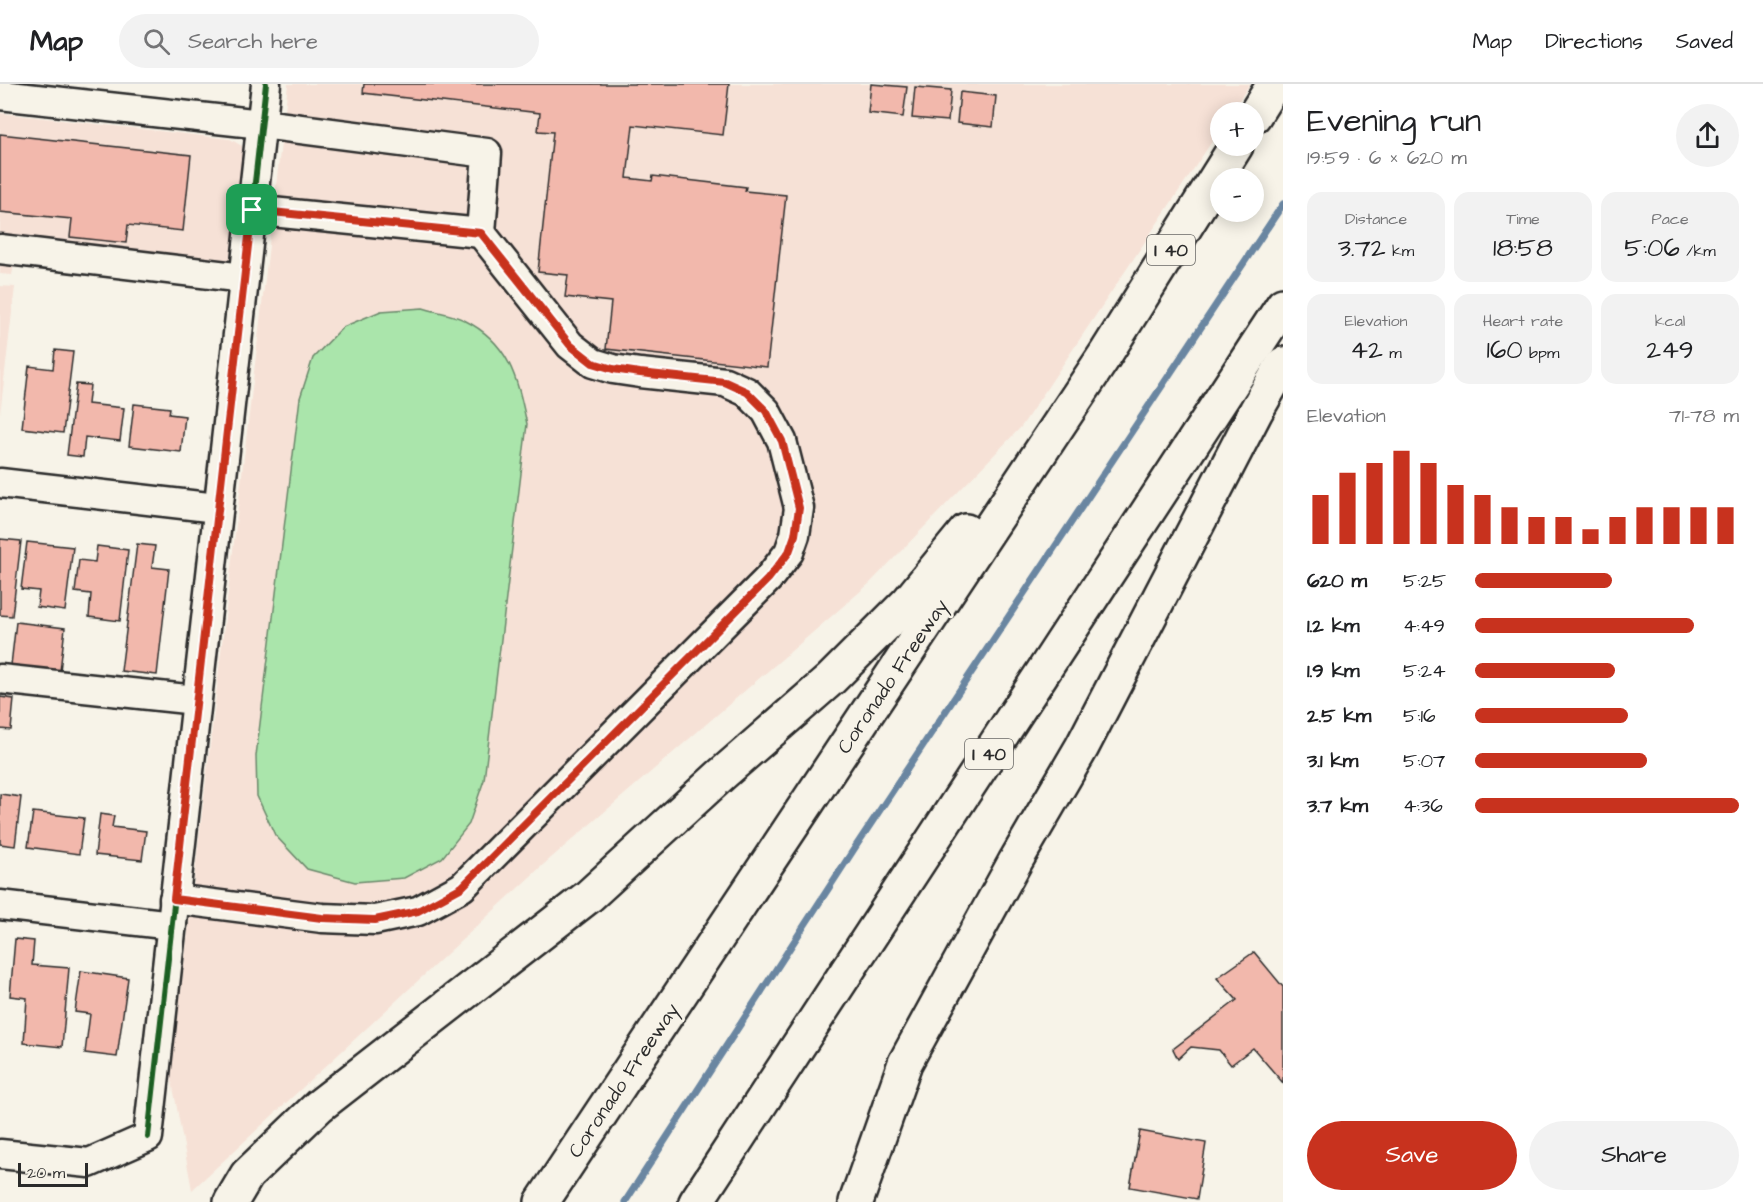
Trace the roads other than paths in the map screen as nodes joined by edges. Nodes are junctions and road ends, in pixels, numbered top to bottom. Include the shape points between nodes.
1 (266, 84) edge
2 (1274, 84) edge
3 (0, 95) edge
4 (1263, 102) edge
5 (262, 124) junction
6 (1230, 156) edge
7 (252, 210) junction
8 (481, 233) junction
9 (0, 249) edge
10 (244, 278) junction
11 (1283, 305) edge
12 (1105, 355) junction
13 (1283, 364) edge
14 (0, 483) edge
15 (217, 508) junction
16 (0, 679) edge
17 (196, 700) junction
18 (0, 905) edge
19 (173, 912) junction
20 (0, 1154) edge
21 (231, 1202) edge
22 (542, 1202) edge
23 (696, 1202) edge
24 (856, 1202) edge

1 - 5 street
2 - 4 highway
3 - 5 street
5 - 7 street
5 - 8 street via 487,153
6 - 12 highway, Coronado Freeway / I 40
7 - 8 street
7 - 10 street
8 - 19 street via 570,345 593,363 640,373 725,382 747,392 766,411 782,441 799,508 789,552 768,579 462,887 418,911 375,920
9 - 10 street
10 - 15 street
11 - 23 highway, I 40
12 - 21 highway via 908,602 831,679 589,896 319,1106 247,1175
12 - 22 highway, Coronado Freeway / I 40
13 - 24 highway via 1082,747 905,1063
14 - 15 street
15 - 17 street
16 - 17 street
17 - 19 street
18 - 19 street
19 - 20 street via 148,1137 89,1163

